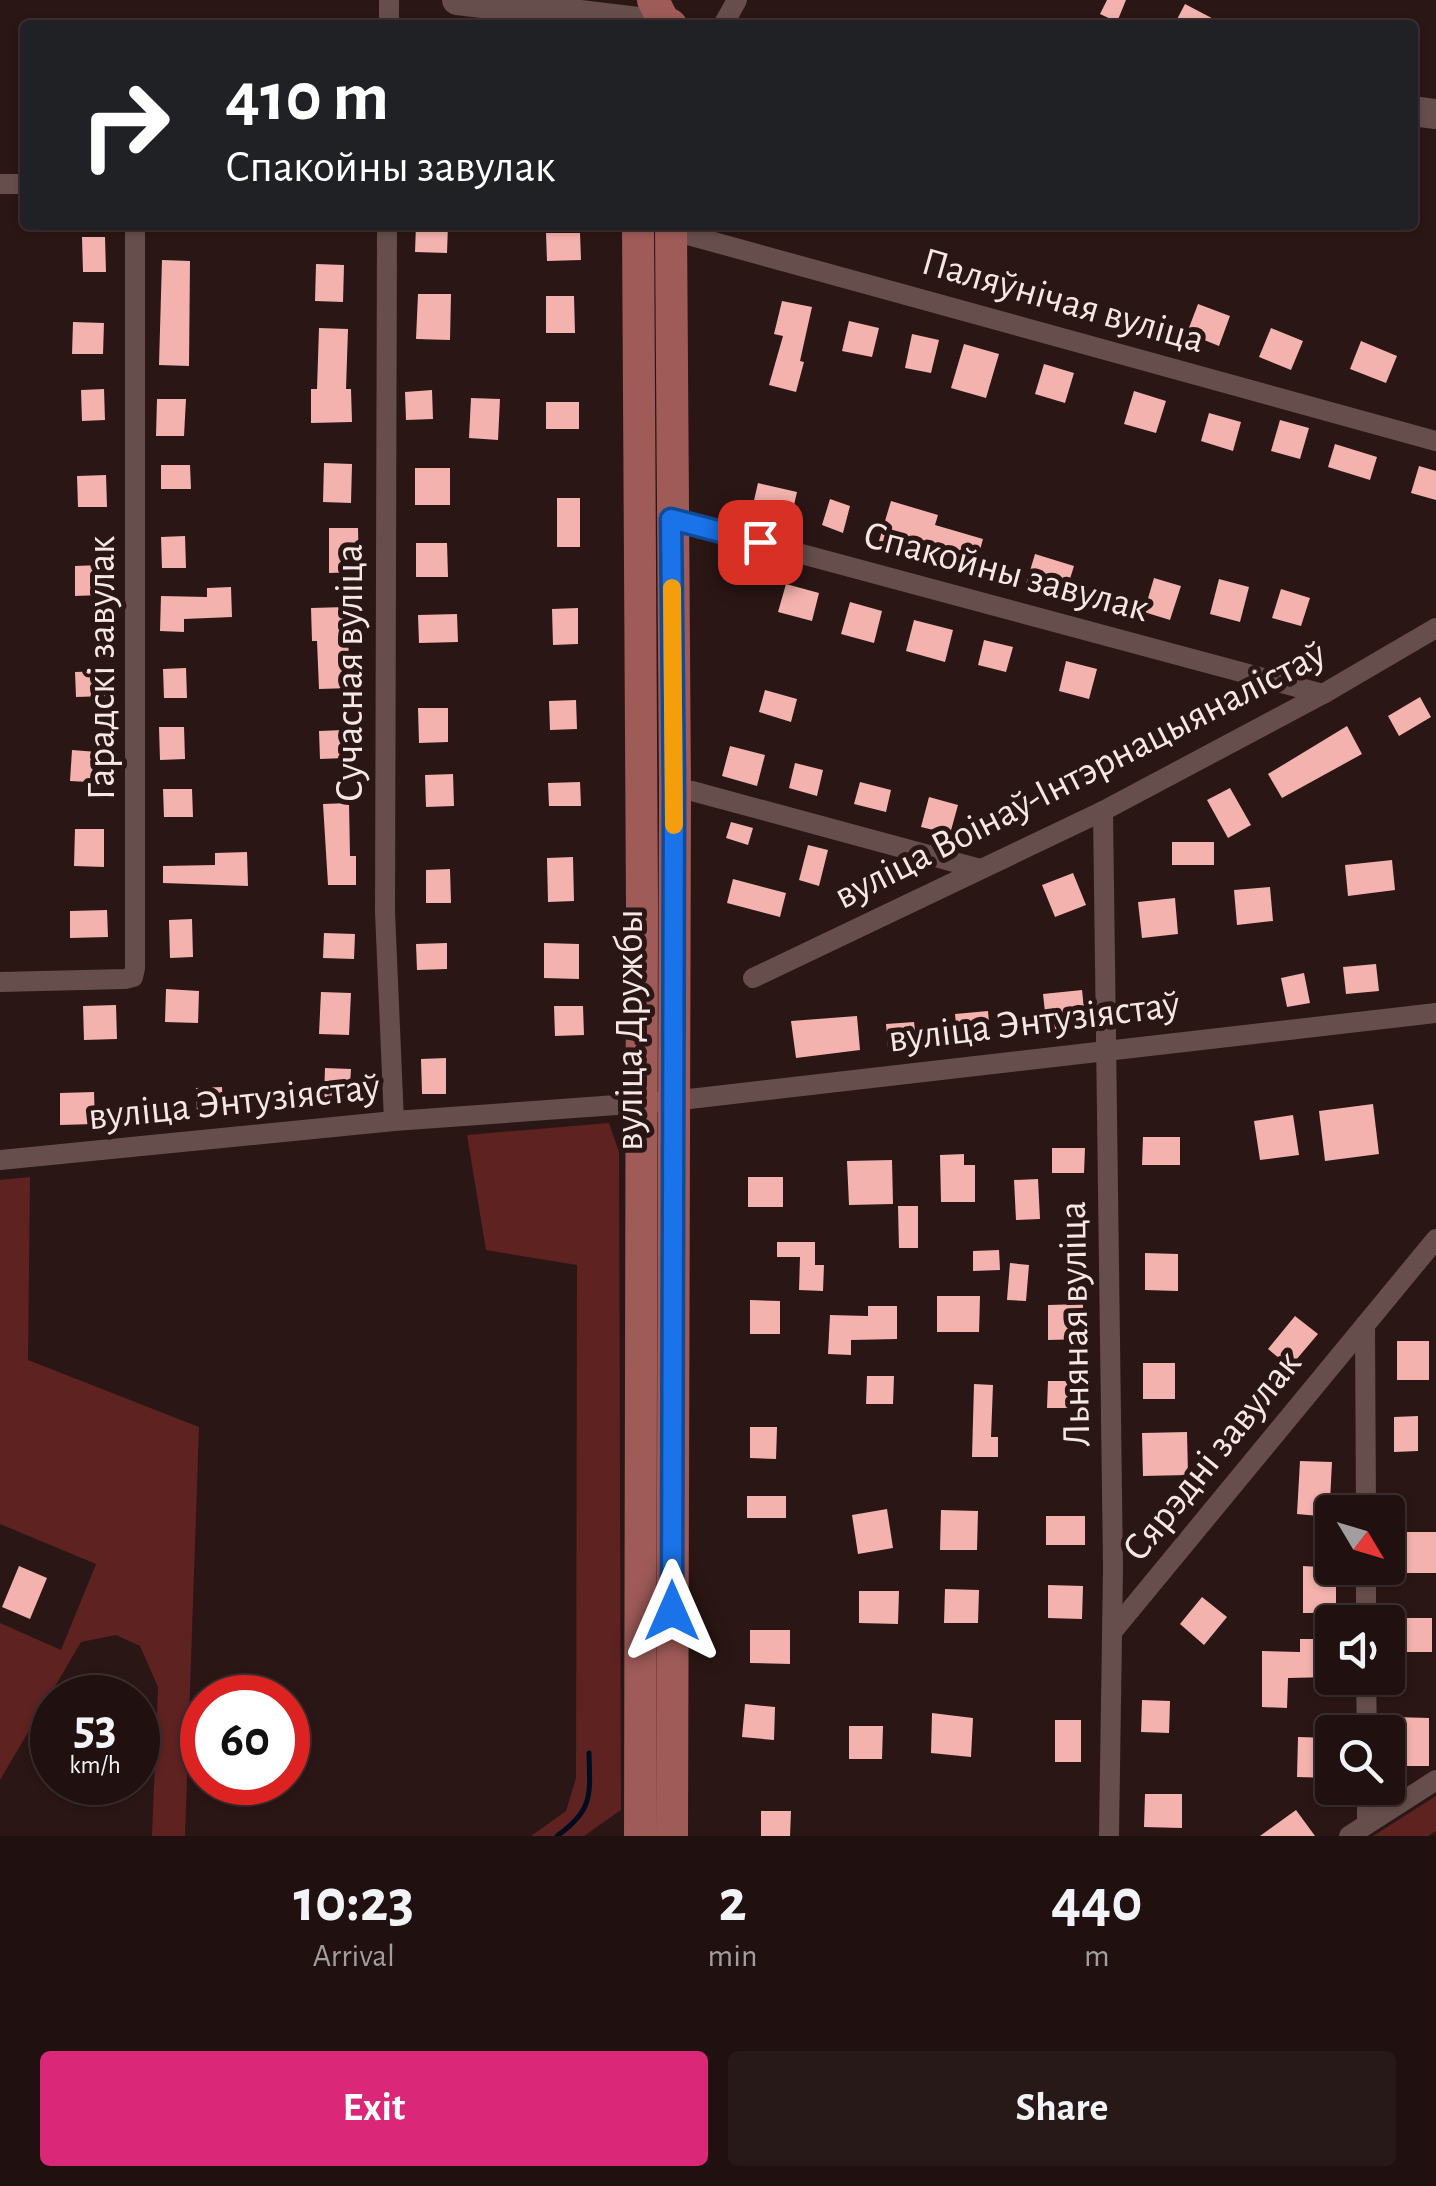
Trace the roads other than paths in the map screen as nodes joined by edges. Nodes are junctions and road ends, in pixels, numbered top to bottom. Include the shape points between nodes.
1 (457, 0) edge
2 (645, 16) edge
3 (135, 230) edge
4 (387, 230) edge
5 (638, 230) edge
6 (670, 230) edge
7 (681, 230) edge
8 (1436, 441) edge
9 (671, 519) junction
10 (1436, 628) edge
11 (1323, 694) junction
12 (674, 790) junction
13 (1104, 811) junction
14 (980, 869) junction
15 (752, 978) dead end
16 (0, 982) edge
17 (1436, 1012) edge
18 (1107, 1048) junction
19 (656, 1102) junction
20 (394, 1121) junction
21 (0, 1160) edge
22 (1436, 1239) edge
23 (1365, 1325) junction
24 (1366, 1495) edge
25 (1113, 1631) junction
26 (1436, 1780) edge
27 (1363, 1805) edge
28 (1358, 1830) edge
29 (640, 1836) edge
30 (672, 1836) edge
31 (1109, 1836) edge

1 - 2 street
3 - 16 street, Гарадскі завулак via 135,968 125,979
4 - 20 street, Сучасная вуліца via 385,892
5 - 19 main road, вуліца Дружбы via 642,888
6 - 9 main road, вуліца Дружбы
7 - 8 street, Паляўнічая вуліца
9 - 11 street, Спакойны завулак
9 - 12 main road, вуліца Дружбы
10 - 11 street, вуліца Воінаў-Інтэрнацыяналістаў
11 - 13 street, вуліца Воінаў-Інтэрнацыяналістаў
12 - 14 street
12 - 19 main road, вуліца Дружбы
13 - 14 street, вуліца Воінаў-Інтэрнацыяналістаў
13 - 18 street, Льняная вуліца
14 - 15 street, вуліца Воінаў-Інтэрнацыяналістаў
17 - 18 street, вуліца Энтузіястаў
18 - 19 street, вуліца Энтузіястаў
18 - 25 street, Льняная вуліца
19 - 20 street, вуліца Энтузіястаў
19 - 29 main road, вуліца Дружбы
19 - 30 main road, вуліца Дружбы
20 - 21 street, вуліца Энтузіястаў
22 - 23 street, Сярэдні завулак
23 - 24 street, Сярэдні завулак
23 - 25 street, Сярэдні завулак
25 - 31 street, Льняная вуліца
26 - 28 street
27 - 28 street

